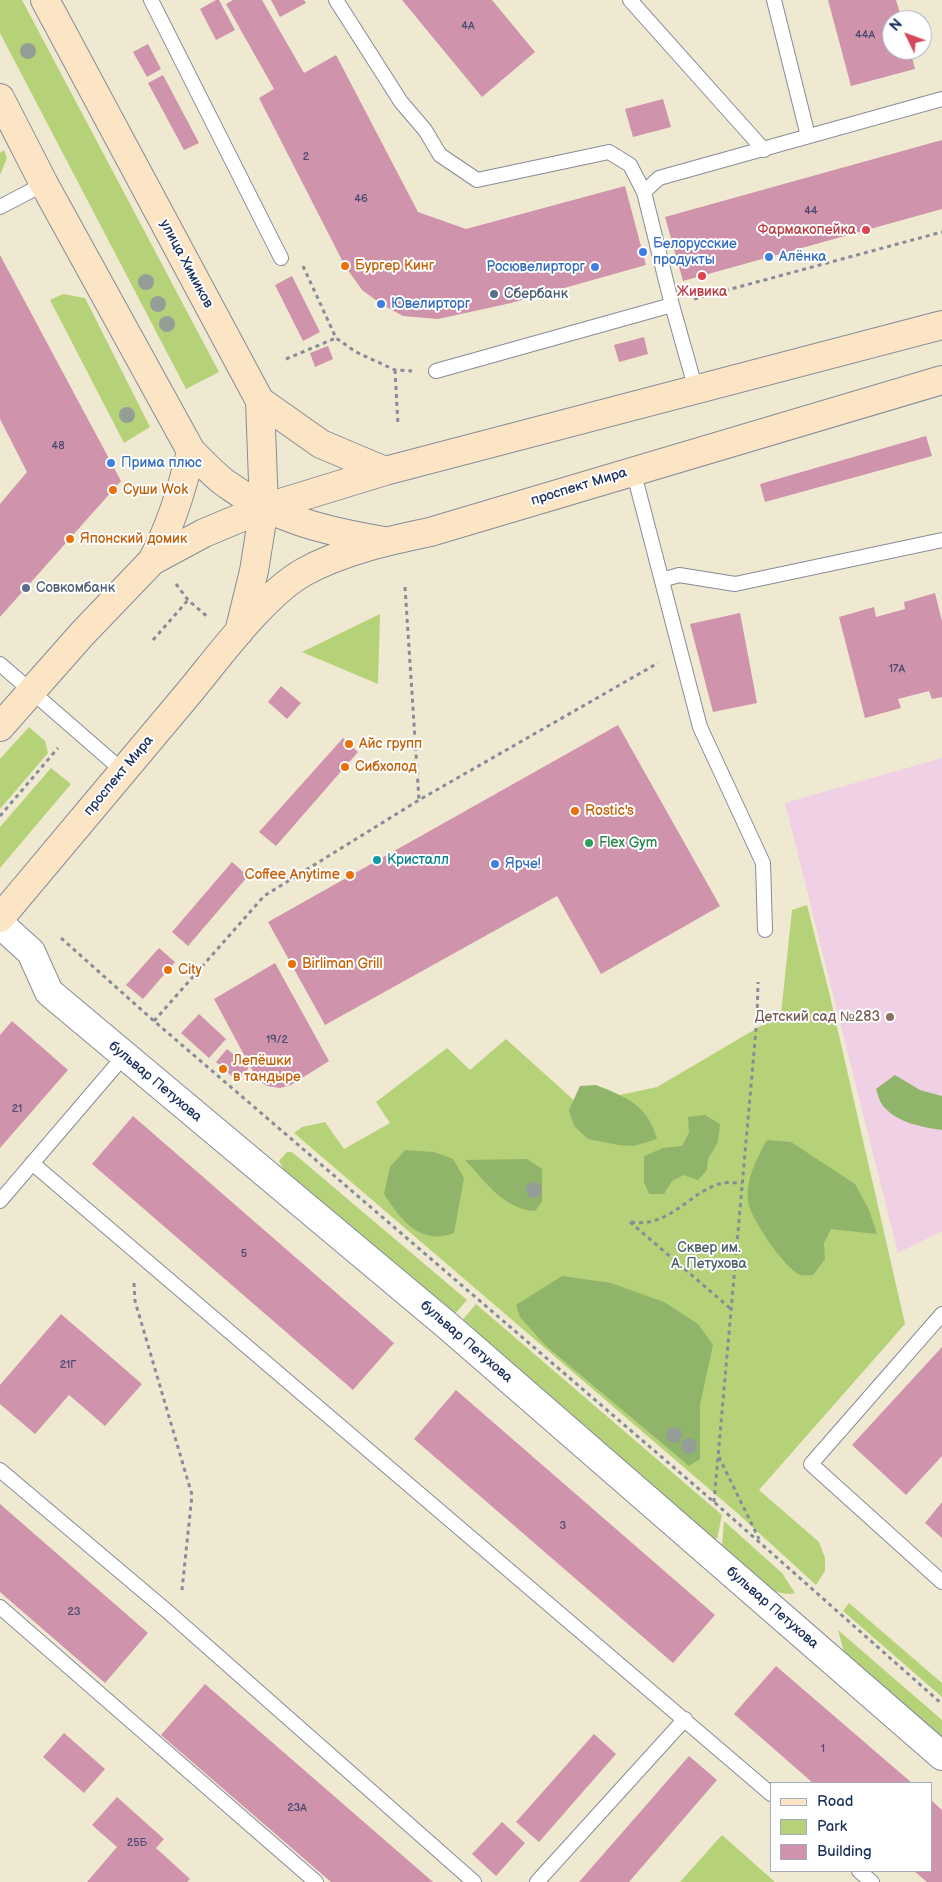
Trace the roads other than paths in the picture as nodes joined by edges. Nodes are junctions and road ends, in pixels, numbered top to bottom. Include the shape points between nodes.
1 (45, 0) edge
2 (151, 0) edge
3 (336, 0) edge
4 (630, 0) edge
5 (774, 0) edge
6 (0, 98) edge
7 (942, 99) edge
8 (808, 136) junction
9 (764, 150) junction
10 (44, 184) junction
11 (644, 192) junction
12 (0, 206) edge
13 (281, 258) road end
14 (672, 305) junction
15 (942, 325) edge
16 (436, 371) road end
17 (942, 380) edge
18 (696, 390) junction
19 (260, 401) junction
20 (191, 451) junction
21 (633, 470) junction
22 (384, 471) junction
23 (264, 508) junction
24 (942, 540) edge
25 (385, 542) junction
26 (152, 561) junction
27 (662, 580) junction
28 (239, 634) junction
29 (0, 664) edge
30 (31, 690) junction
31 (0, 727) edge
32 (124, 771) junction
33 (0, 918) edge
34 (0, 924) edge
35 (764, 930) dead end
36 (124, 1056) junction
37 (32, 1163) junction
38 (0, 1201) edge
39 (942, 1314) edge
40 (0, 1470) edge
41 (942, 1582) edge
42 (0, 1608) edge
43 (685, 1719) junction
44 (942, 1756) edge
45 (770, 1793) edge
46 (860, 1872) edge
47 (316, 1882) edge
48 (474, 1882) edge
49 (537, 1882) edge
50 (872, 1882) edge

1 - 19 main road, улица Химиков
2 - 13 lane
3 - 11 lane via 401,102 425,130 440,155 477,180 609,152 630,165
4 - 9 lane
5 - 8 lane
6 - 10 main road
7 - 8 lane
8 - 9 lane
9 - 11 lane via 660,178
10 - 12 lane
10 - 20 main road
11 - 14 lane
14 - 16 lane
14 - 18 lane
15 - 18 main road
17 - 21 main road, проспект Мира
18 - 22 main road
19 - 22 main road, улица Химиков via 321,444
19 - 23 main road, проспект Мира
20 - 23 main road via 224,482
20 - 26 main road via 182,490
21 - 25 main road, проспект Мира via 430,532
21 - 27 lane
22 - 23 main road
23 - 25 main road via 322,530
23 - 26 main road via 204,533
23 - 28 main road, проспект Мира
24 - 27 lane via 735,584 679,575
25 - 28 main road, проспект Мира via 304,572 279,591
26 - 30 main road
27 - 35 lane via 700,727 763,863
28 - 32 main road, проспект Мира
29 - 30 lane
30 - 31 main road
30 - 32 lane
32 - 33 main road, проспект Мира
34 - 36 street, бульвар Петухова via 31,952 49,992
36 - 37 lane
36 - 44 street, бульвар Петухова via 450,1327
37 - 38 lane
37 - 43 lane
39 - 41 lane via 811,1464
40 - 48 lane via 167,1611
42 - 47 lane
43 - 45 lane
43 - 49 lane
46 - 50 lane

